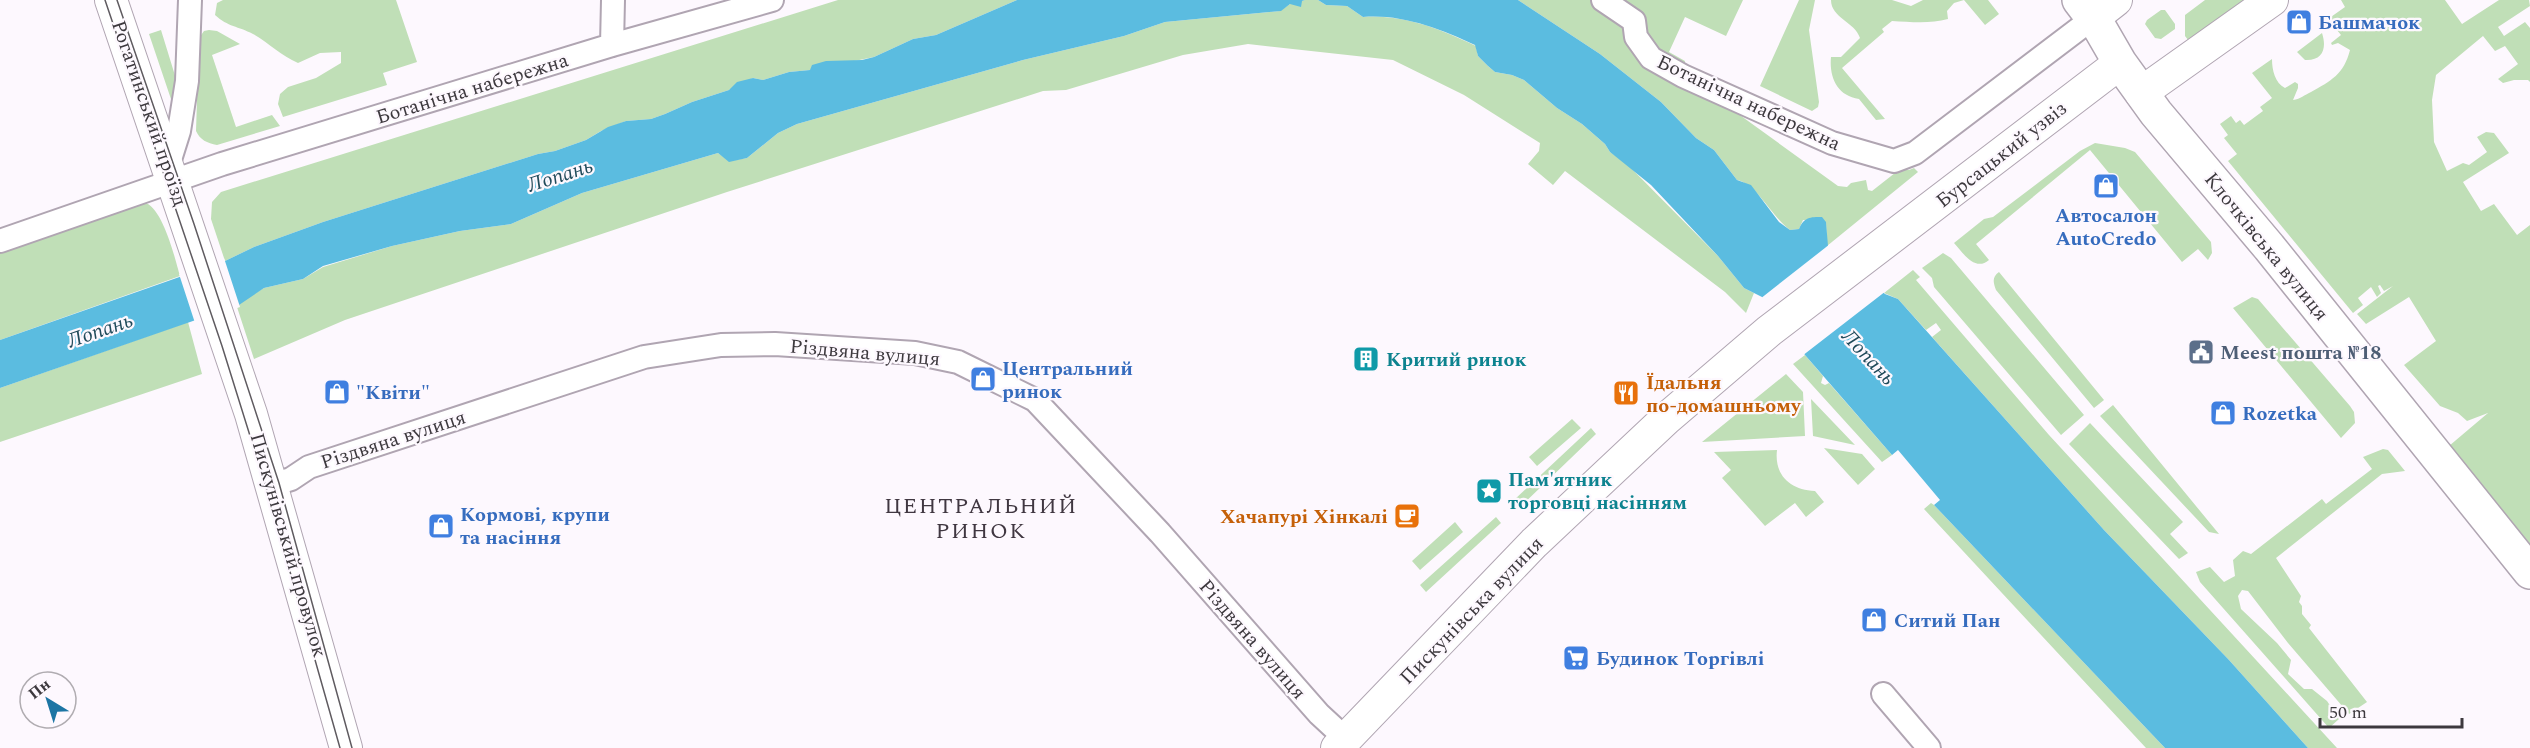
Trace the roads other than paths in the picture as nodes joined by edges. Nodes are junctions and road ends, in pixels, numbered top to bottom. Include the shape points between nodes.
1 (111, 0) edge
2 (189, 0) edge
3 (613, 0) edge
4 (772, 0) edge
5 (1603, 0) edge
6 (2272, 0) edge
7 (2096, 6) edge
8 (612, 45) junction
9 (2120, 63) junction
10 (2141, 93) junction
11 (171, 174) junction
12 (0, 241) edge
13 (1769, 331) joint
14 (227, 344) joint
15 (272, 485) junction
16 (2530, 572) edge
17 (1883, 694) dead end
18 (1345, 746) edge
19 (346, 748) edge
20 (1929, 748) edge

1 - 11 street, Рогатинський проїзд
2 - 11 street via 187,81
3 - 8 street
4 - 8 street, Ботанічна набережна
5 - 7 street, Ботанічна набережна via 1634,21 1636,37 1651,58 1683,76 1832,143 1894,160 1915,153
6 - 10 street
7 - 9 main road, Клочківська вулиця
8 - 11 street, Ботанічна набережна via 233,161
9 - 10 main road, Клочківська вулиця
9 - 13 street, Бурсацький узвіз
10 - 16 main road, Клочківська вулиця
11 - 12 street, Ботанічна набережна
11 - 14 street, Рогатинський проїзд
13 - 18 street, Пискунівська вулиця via 1666,419 1534,543
14 - 15 street, Пискунівський провулок
15 - 18 street, Різдвяна вулиця via 309,467 644,357 721,345 775,344 915,353 958,362 1035,400 1160,534
15 - 19 street, Пискунівський провулок
17 - 20 street

